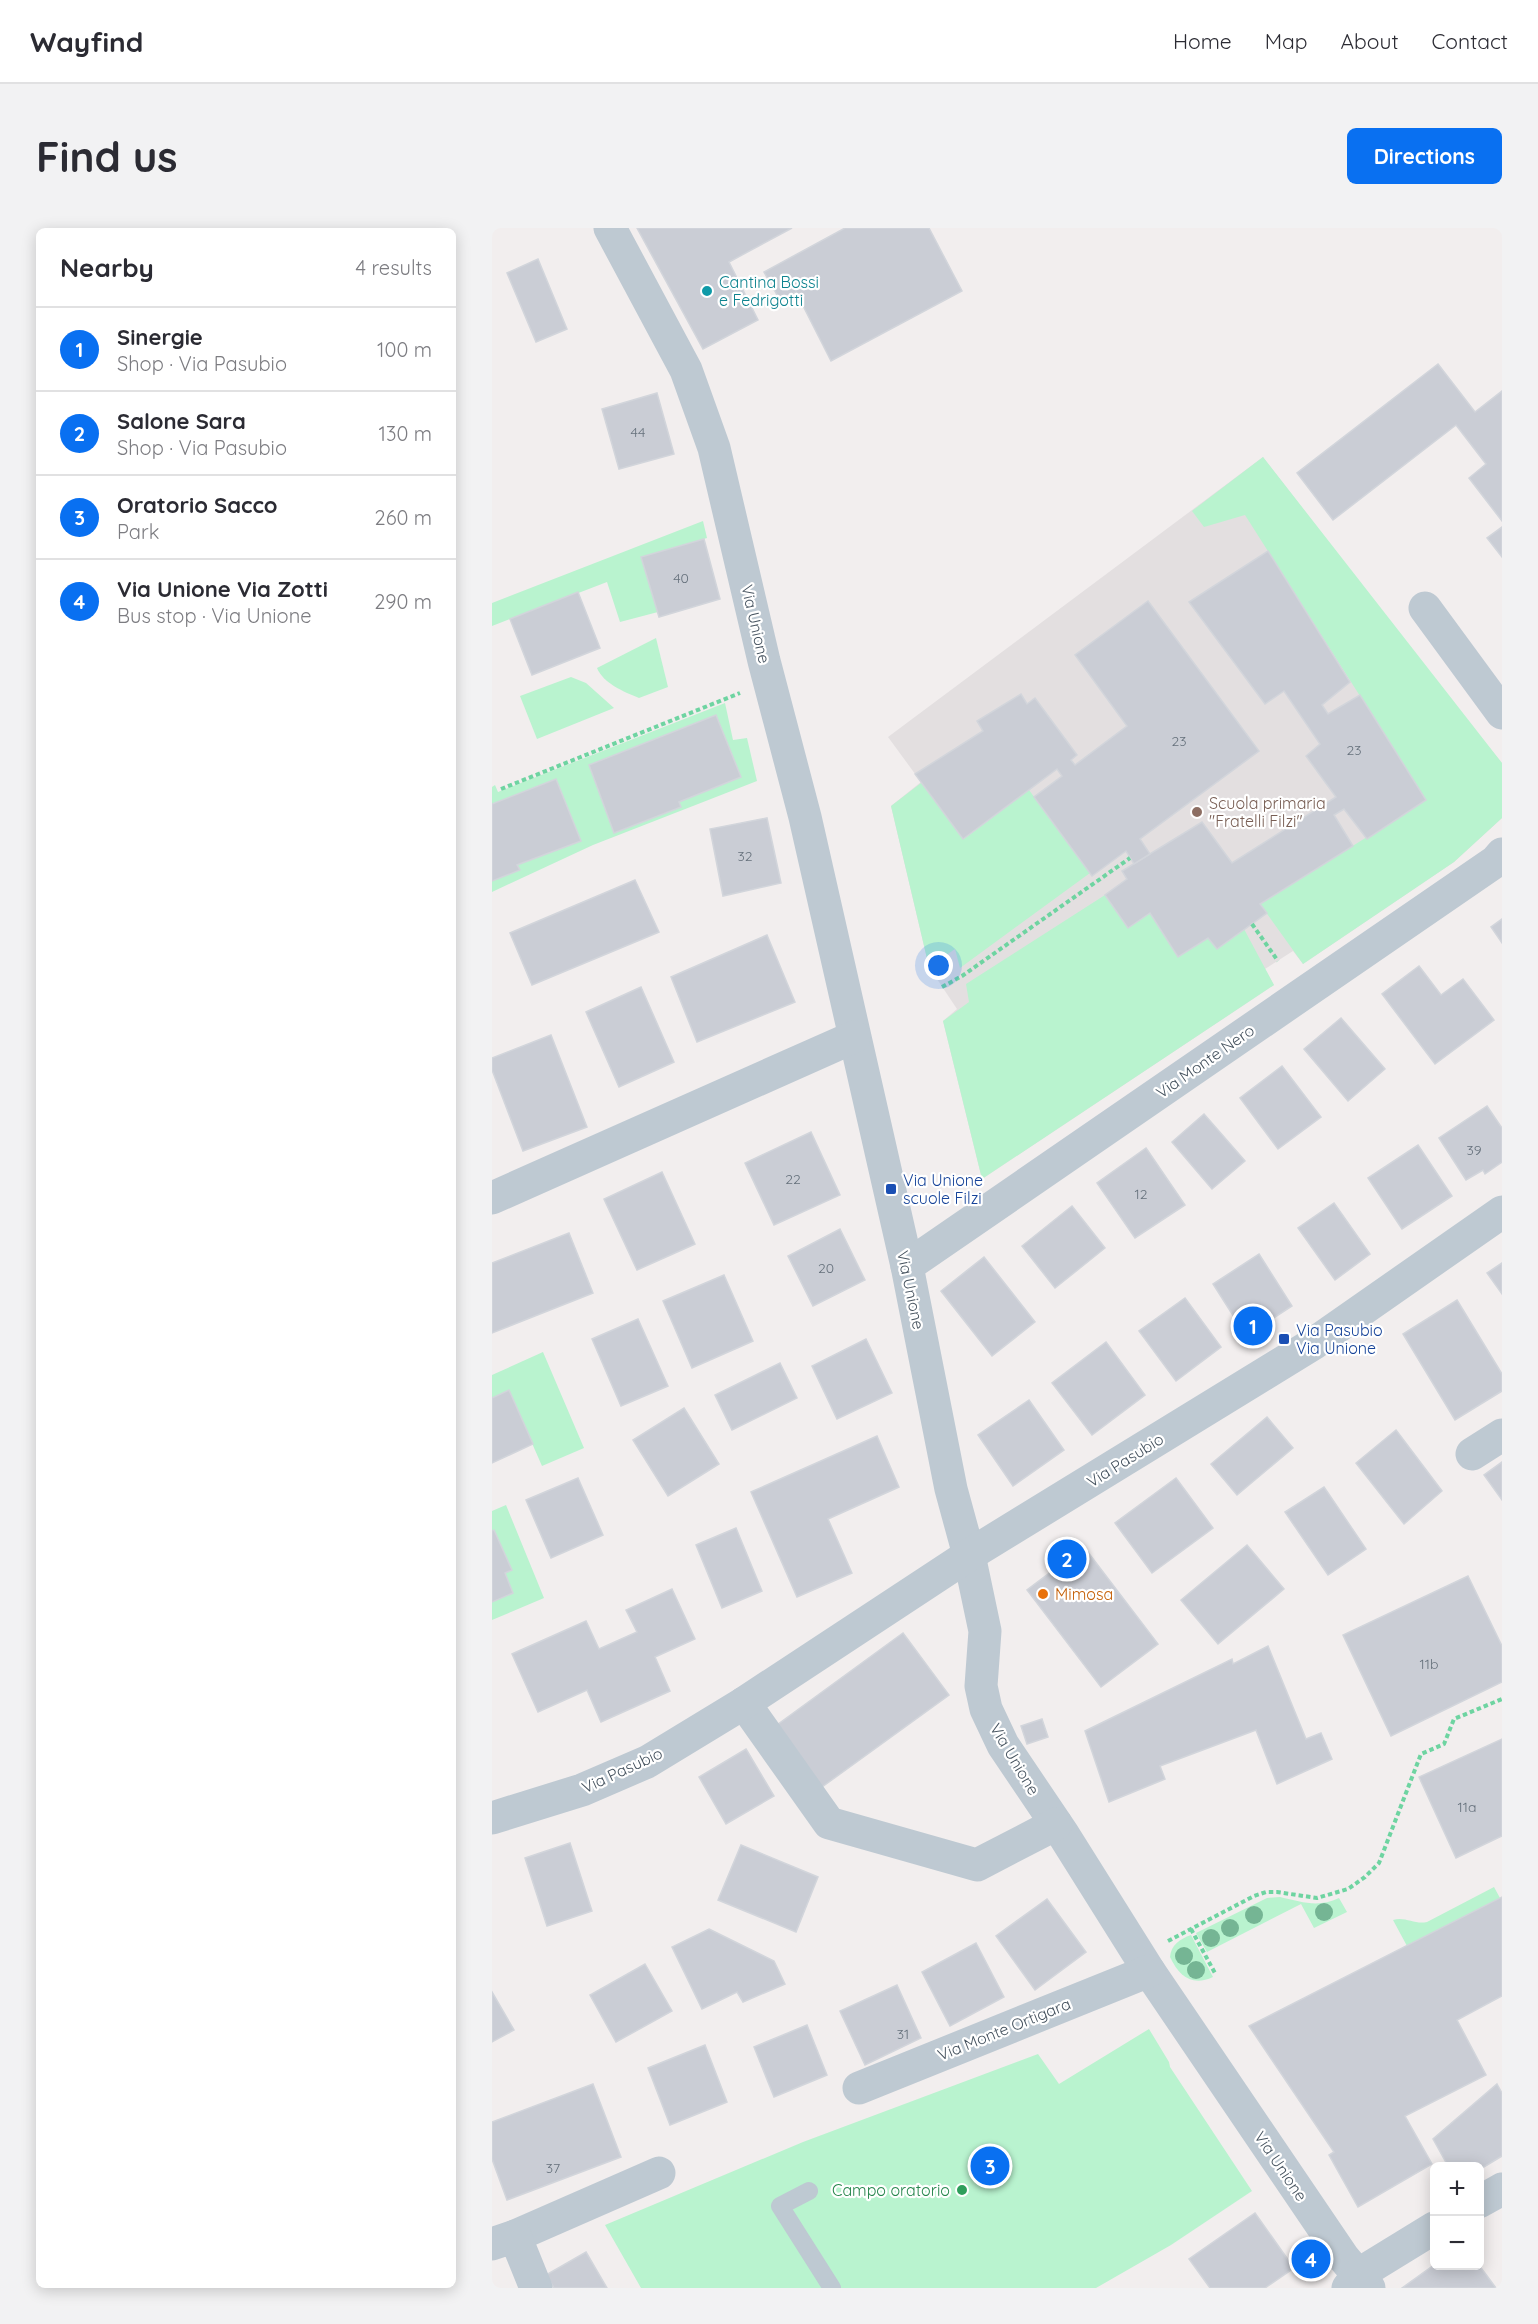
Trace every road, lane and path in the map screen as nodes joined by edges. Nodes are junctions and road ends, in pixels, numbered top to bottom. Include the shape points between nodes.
1 (610, 228) edge
2 (1425, 608) dead end
3 (743, 692) dead end
4 (1502, 713) edge
5 (501, 789) dead end
6 (1502, 854) edge
7 (1130, 858) dead end
8 (1252, 924) dead end
9 (1278, 961) dead end
10 (942, 987) dead end
11 (854, 1037) junction
12 (492, 1198) edge
13 (1502, 1212) edge
14 (907, 1266) junction
15 (1502, 1435) edge
16 (1472, 1454) dead end
17 (969, 1555) junction
18 (1502, 1699) edge
19 (744, 1703) junction
20 (492, 1818) edge
21 (1056, 1824) junction
22 (1191, 1929) junction
23 (1154, 1958) junction
24 (1216, 1975) dead end
25 (859, 2088) dead end
26 (659, 2173) dead end
27 (1502, 2189) edge
28 (809, 2191) dead end
29 (1484, 2199) edge
30 (1430, 2232) edge
31 (503, 2240) edge
32 (1359, 2283) edge
33 (536, 2288) edge
34 (832, 2288) edge

1 - 11 street, Via Unione via 686,370 705,420 805,817
2 - 4 street
3 - 5 path
6 - 14 street, Via Monte Nero
7 - 10 path
8 - 9 path
11 - 12 street
11 - 14 street, Via Unione
13 - 17 street, Via Pasubio via 1313,1344
14 - 17 street, Via Unione via 951,1489
15 - 16 street
17 - 19 street, Via Pasubio
17 - 21 street, Via Unione via 985,1630 981,1686 986,1709 1004,1745
18 - 22 path via 1454,1719 1444,1744 1421,1754 1379,1863 1365,1877 1348,1888 1317,1898 1266,1892
19 - 20 street, Via Pasubio via 647,1762 582,1790
19 - 21 street via 829,1823 977,1865
21 - 23 street, Via Unione
22 - 23 path
22 - 24 path
23 - 25 street, Via Monte Ortigara
23 - 32 street, Via Unione
26 - 31 street
27 - 29 street
28 - 34 lane via 780,2206
30 - 32 street
31 - 33 street

